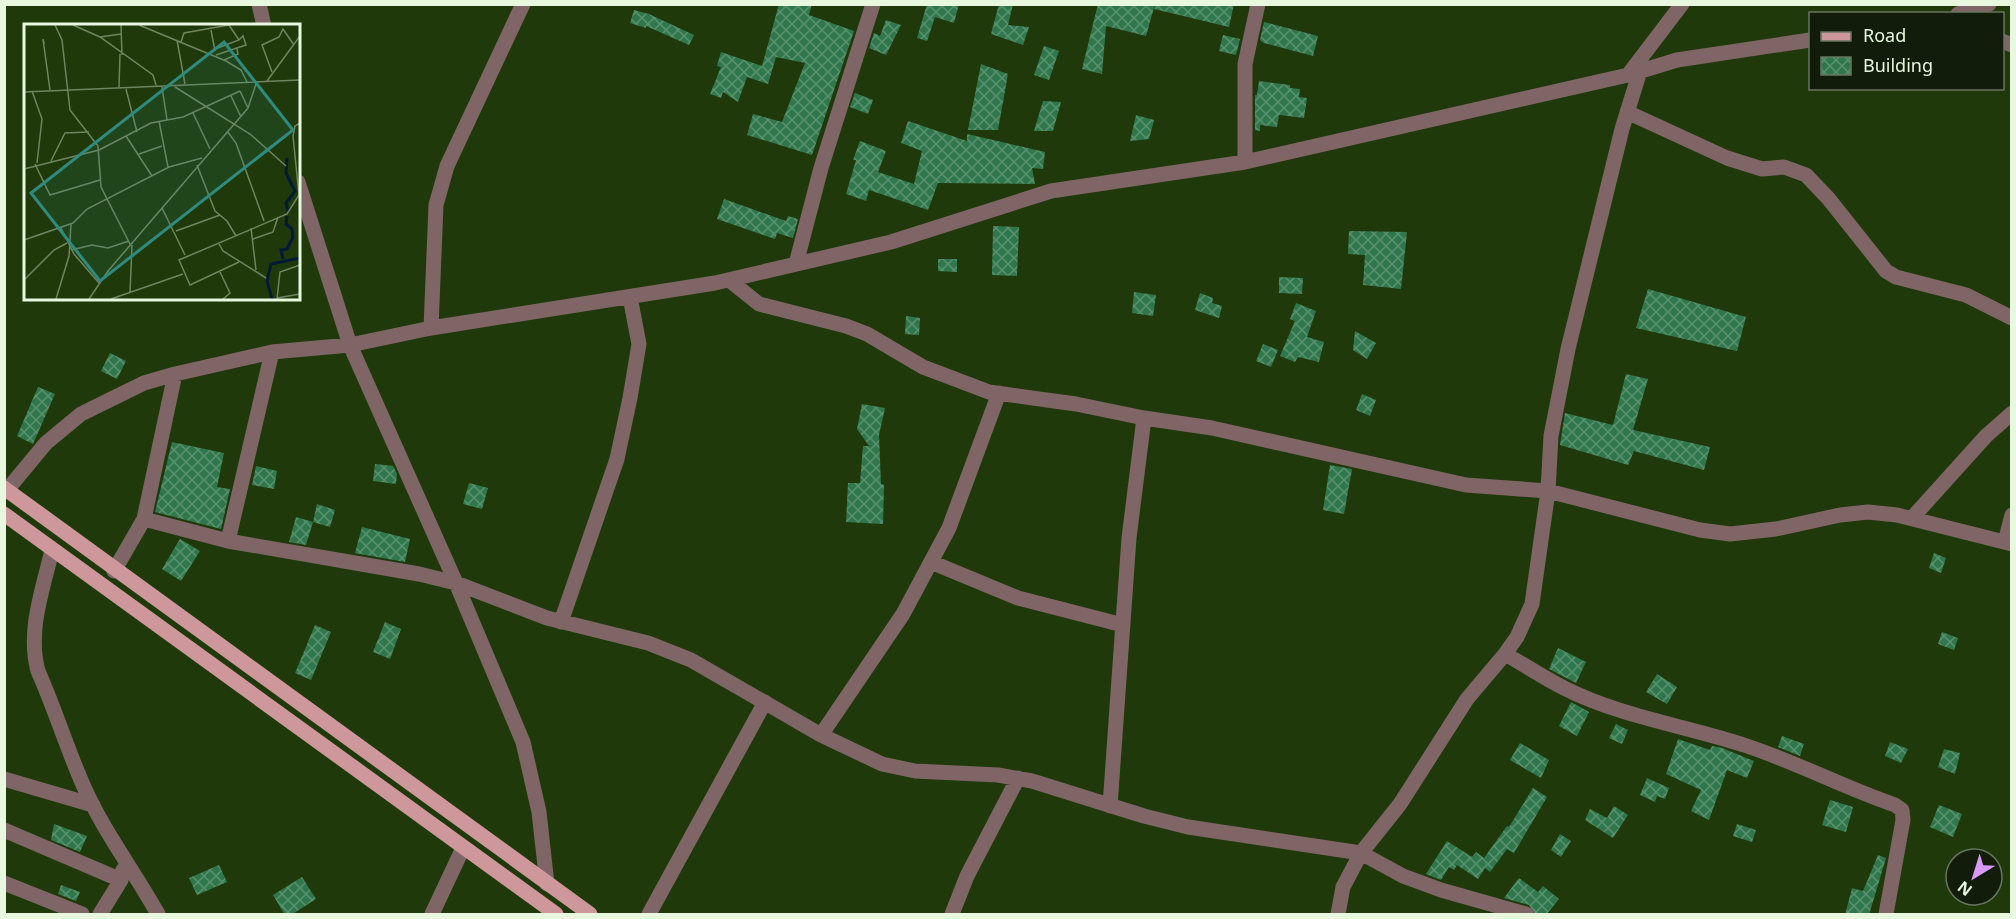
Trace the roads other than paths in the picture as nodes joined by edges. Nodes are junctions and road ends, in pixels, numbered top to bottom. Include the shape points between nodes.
1 (260, 4) edge
2 (523, 4) edge
3 (873, 4) edge
4 (1258, 4) edge
5 (1682, 4) edge
6 (1989, 4) edge
7 (1964, 12) edge
8 (264, 24) edge
9 (1809, 40) edge
10 (1634, 73) junction
11 (1627, 112) junction
12 (1245, 162) junction
13 (300, 188) edge
14 (796, 264) junction
15 (729, 280) junction
16 (630, 297) junction
17 (2012, 318) edge
18 (431, 328) junction
19 (350, 345) junction
20 (272, 352) junction
21 (175, 374) junction
22 (999, 393) junction
23 (2012, 413) edge
24 (1144, 418) junction
25 (6, 489) edge
26 (1548, 491) junction
27 (4, 514) edge
28 (2012, 516) edge
29 (1912, 518) junction
30 (144, 519) junction
31 (228, 541) junction
32 (2008, 543) edge
33 (52, 550) junction
34 (931, 562) junction
35 (114, 571) junction
36 (456, 583) junction
37 (561, 622) junction
38 (1124, 625) junction
39 (1505, 654) junction
40 (765, 702) junction
41 (820, 735) junction
42 (1018, 778) junction
43 (4, 779) edge
44 (93, 805) junction
45 (1110, 806) junction
46 (4, 830) edge
47 (463, 848) junction
48 (1360, 853) junction
49 (124, 859) junction
50 (121, 879) junction
51 (4, 883) edge
52 (547, 884) junction
53 (82, 915) edge
54 (100, 915) edge
55 (158, 915) edge
56 (432, 915) edge
57 (556, 915) edge
58 (590, 915) edge
59 (649, 915) edge
60 (951, 915) edge
61 (1338, 915) edge
62 (1526, 915) edge
63 (1886, 915) edge

1 - 8 street
2 - 18 street via 447,166 436,205
3 - 14 street via 821,168
4 - 12 street via 1245,64
5 - 10 street
6 - 7 street
9 - 10 street via 1677,60
10 - 11 street
10 - 12 street
11 - 17 street via 1750,166 1796,170 1806,175 1886,271 1966,295
11 - 26 street via 1568,349 1551,436
12 - 14 street via 1051,191 891,242
13 - 19 street
14 - 15 street
15 - 16 street
15 - 22 street via 759,304 846,326 923,367
16 - 18 street
16 - 37 street via 639,344 630,398 617,459
18 - 19 street
19 - 20 street
19 - 36 street
20 - 21 street
20 - 31 street
21 - 25 street via 144,383 81,414 46,443
21 - 30 street
22 - 24 street
22 - 34 street via 949,528
23 - 29 street
24 - 26 street via 1212,428 1466,485
24 - 38 street via 1129,538
25 - 35 main road
26 - 29 street via 1700,530 1730,534 1868,512
26 - 39 street via 1532,604
27 - 33 main road
28 - 32 street
29 - 32 street
30 - 31 street
30 - 35 street
31 - 36 street
33 - 44 street via 38,606 33,651
33 - 47 main road
34 - 38 street via 1018,598
34 - 41 street via 903,614
35 - 52 main road
36 - 37 street
36 - 52 street via 523,742 539,812
37 - 40 street via 648,643 691,660
38 - 45 street
39 - 48 street via 1467,699 1400,804
39 - 63 street via 1565,689 1630,713 1745,745 1895,805 1902,810 1903,820
40 - 41 street
40 - 59 street
41 - 42 street via 900,769
42 - 45 street
42 - 60 street
43 - 44 street
44 - 49 street
45 - 48 street via 1188,827
46 - 50 street
47 - 56 street
47 - 57 main road
48 - 61 street via 1343,887
48 - 62 street via 1440,890
49 - 50 street
49 - 55 street
50 - 54 street
51 - 53 street
52 - 58 main road

